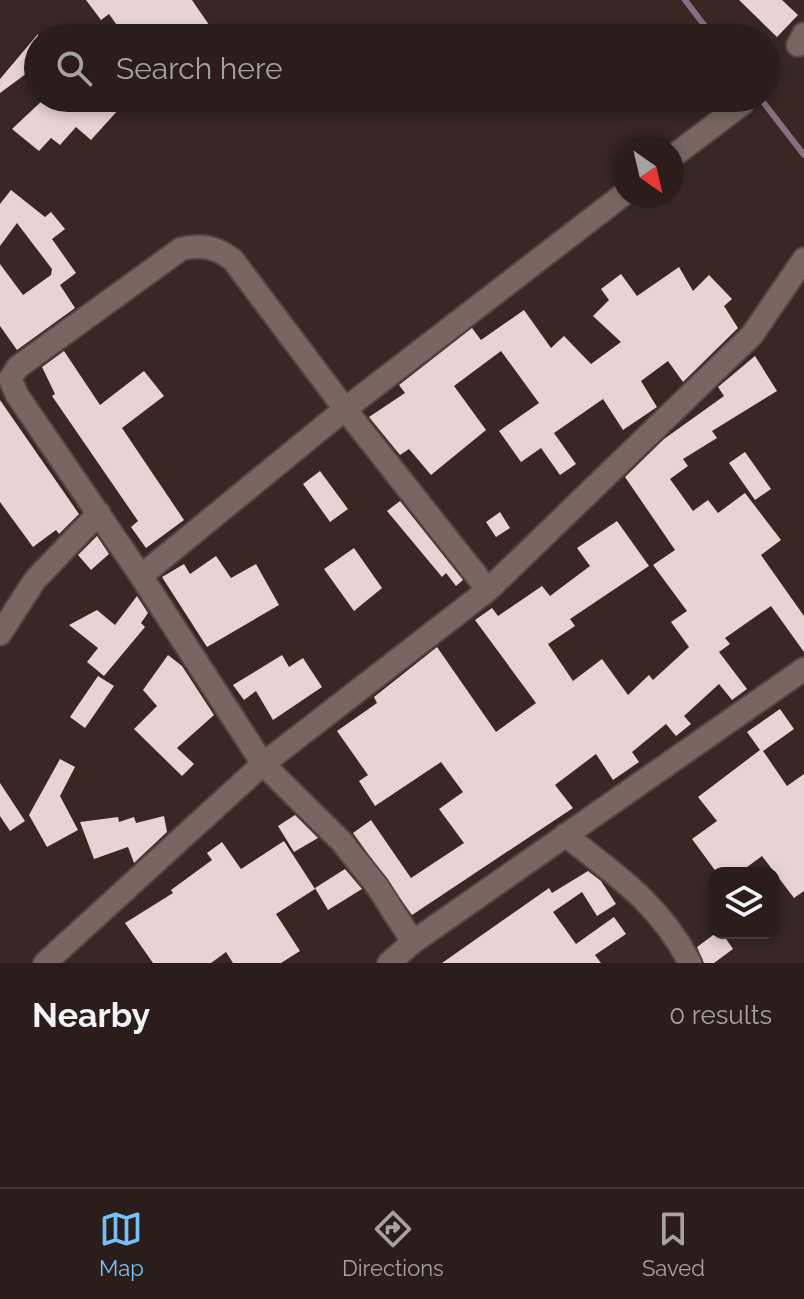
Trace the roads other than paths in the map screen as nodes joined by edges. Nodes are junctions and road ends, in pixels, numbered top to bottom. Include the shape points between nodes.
1 (731, 112) edge
2 (684, 148) edge
3 (612, 203) edge
4 (804, 259) edge
5 (345, 409) junction
6 (99, 513) junction
7 (141, 576) junction
8 (488, 590) junction
9 (0, 634) edge
10 (804, 669) edge
11 (263, 764) junction
12 (565, 835) junction
13 (413, 942) junction
14 (45, 963) edge
15 (389, 963) edge
16 (690, 963) edge

1 - 2 street
3 - 5 street
4 - 8 street via 752,335
5 - 6 street via 233,260 219,249 181,249 18,367 10,379
5 - 7 street
5 - 8 street
6 - 7 street
6 - 9 street via 35,580
7 - 11 street
8 - 11 street
10 - 12 street
11 - 13 street via 342,842
11 - 14 street
12 - 13 street
12 - 16 street via 627,883 673,929
13 - 15 street

